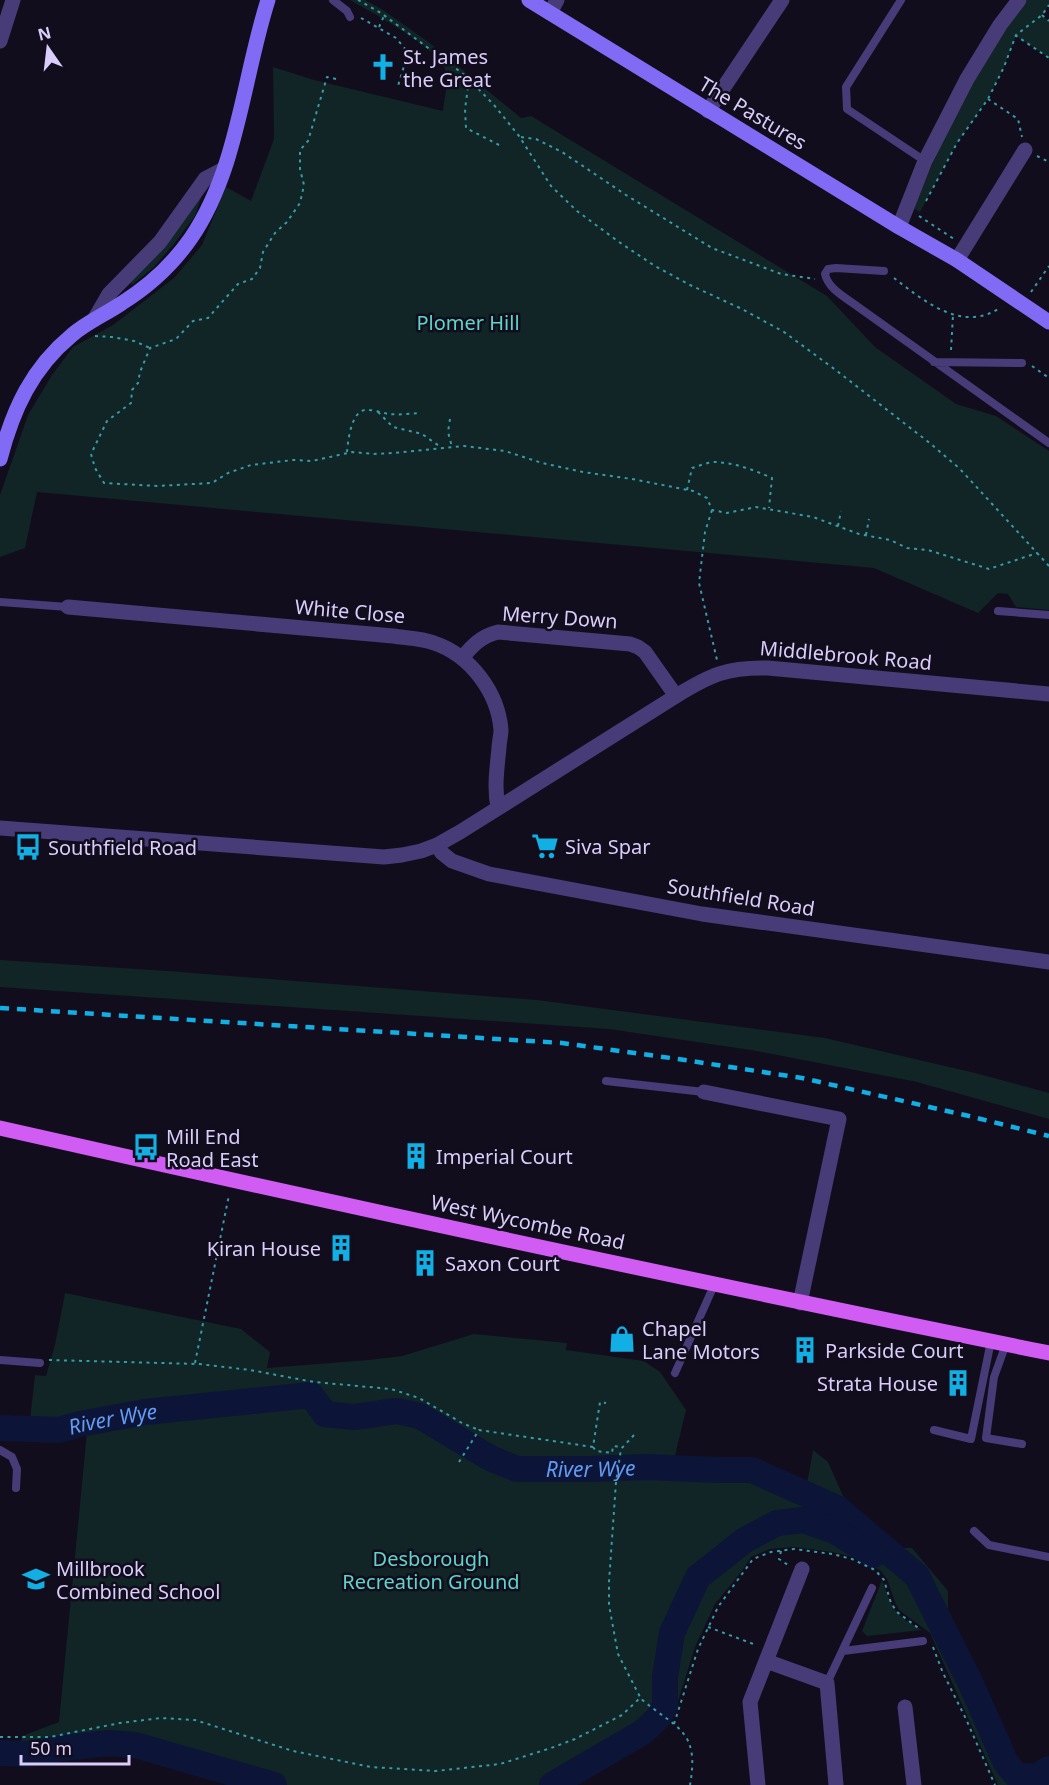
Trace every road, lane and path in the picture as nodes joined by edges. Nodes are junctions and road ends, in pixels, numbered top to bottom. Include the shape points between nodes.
1 (13, 0) edge
2 (268, 0) edge
3 (333, 0) edge
4 (358, 0) edge
5 (529, 0) edge
6 (782, 0) edge
7 (901, 0) edge
8 (1019, 0) edge
9 (1049, 5) edge
10 (553, 7) edge
11 (349, 14) joint
12 (384, 15) junction
13 (1042, 15) junction
14 (1049, 21) edge
15 (1000, 26) junction
16 (379, 27) junction
17 (1016, 35) junction
18 (0, 41) edge
19 (1049, 58) edge
20 (336, 79) dead end
21 (469, 79) junction
22 (398, 86) dead end
23 (988, 99) junction
24 (708, 111) junction
25 (519, 136) junction
26 (501, 146) dead end
27 (1025, 150) junction
28 (925, 161) junction
29 (1049, 162) edge
30 (224, 169) junction
31 (926, 202) dead end
32 (920, 212) dead end
33 (899, 227) junction
34 (962, 253) junction
35 (1049, 266) edge
36 (884, 272) joint
37 (826, 281) junction
38 (1030, 292) dead end
39 (1011, 296) junction
40 (952, 315) junction
41 (94, 320) junction
42 (1049, 321) edge
43 (79, 330) junction
44 (150, 348) junction
45 (934, 362) junction
46 (951, 362) junction
47 (1022, 363) joint
48 (1049, 378) edge
49 (378, 412) junction
50 (418, 413) dead end
51 (450, 419) dead end
52 (1049, 443) edge
53 (452, 447) junction
54 (442, 448) junction
55 (347, 453) junction
56 (0, 459) edge
57 (687, 489) junction
58 (769, 509) junction
59 (712, 510) junction
60 (841, 511) dead end
61 (869, 519) dead end
62 (838, 527) junction
63 (867, 535) junction
64 (1037, 553) junction
65 (1049, 566) edge
66 (0, 602) edge
67 (68, 607) joint
68 (998, 611) dead end
69 (1049, 615) edge
70 (462, 658) junction
71 (720, 672) junction
72 (1049, 694) edge
73 (676, 696) junction
74 (498, 808) junction
75 (0, 828) edge
76 (437, 845) junction
77 (1049, 962) edge
78 (606, 1081) dead end
79 (704, 1092) joint
80 (0, 1128) edge
81 (232, 1180) junction
82 (715, 1283) junction
83 (800, 1303) junction
84 (998, 1342) junction
85 (1049, 1353) edge
86 (0, 1360) edge
87 (40, 1363) joint
88 (195, 1364) junction
89 (675, 1373) dead end
90 (606, 1403) dead end
91 (479, 1430) junction
92 (934, 1430) dead end
93 (634, 1435) dead end
94 (1022, 1444) dead end
95 (593, 1447) junction
96 (621, 1448) junction
97 (0, 1450) edge
98 (459, 1462) dead end
99 (16, 1488) dead end
100 (974, 1532) dead end
101 (1049, 1557) edge
102 (802, 1569) dead end
103 (872, 1588) dead end
104 (708, 1627) junction
105 (925, 1638) joint
106 (932, 1645) dead end
107 (843, 1651) junction
108 (768, 1656) junction
109 (827, 1683) junction
110 (640, 1698) junction
111 (905, 1707) dead end
112 (674, 1724) junction
113 (0, 1737) edge
114 (690, 1785) edge
115 (758, 1785) edge
116 (836, 1785) edge
117 (914, 1785) edge
118 (995, 1785) edge

1 - 18 street
2 - 30 street
3 - 11 lane
4 - 12 path
5 - 10 street, The Pastures
6 - 24 street
7 - 28 lane via 846,87 847,109
8 - 15 street
9 - 13 path
10 - 24 street, The Pastures
11 - 16 path
12 - 16 path
12 - 21 path
13 - 14 path
13 - 17 path
15 - 17 path
15 - 28 street via 967,79
16 - 22 path via 407,51
17 - 19 path
17 - 23 path
20 - 44 path via 327,78 308,141 300,150 304,185 300,203 263,252 260,268 252,279 238,284 207,318 193,321 176,339
21 - 25 path
21 - 26 path via 466,128
23 - 27 path via 1018,119
23 - 31 path via 957,143
24 - 33 street, The Pastures
25 - 37 path via 562,152 712,248 781,274
25 - 64 path via 551,186 578,211 655,266 784,332 837,371 960,469
27 - 29 path
27 - 34 street
28 - 33 street
30 - 41 street via 205,179 160,242 109,294
30 - 41 street via 210,207 170,265
32 - 34 path via 918,216
33 - 34 street, The Pastures
34 - 39 street, The Pastures
35 - 38 path
36 - 37 lane via 836,268 828,270
36 - 40 path
37 - 45 lane
39 - 40 path via 990,314
39 - 42 street, The Pastures
40 - 46 path
41 - 43 street
43 - 44 path
43 - 56 street via 49,357 21,398
44 - 55 path via 132,390 131,403 107,421 91,454 104,483 212,483 251,465 312,461
45 - 46 lane
45 - 52 lane
46 - 47 lane
47 - 48 path
49 - 50 path
49 - 54 path via 393,427 422,434
49 - 55 path via 358,413 348,438
51 - 53 path
53 - 54 path
53 - 57 path via 505,451 583,472
54 - 55 path
57 - 58 path via 692,468 713,462 734,465 772,478
57 - 59 path via 707,498
58 - 59 path via 756,507 727,513
58 - 62 path via 813,517
59 - 71 path via 705,532 699,583
60 - 62 path
61 - 63 path
62 - 63 path
63 - 64 path via 989,568
64 - 65 path
66 - 67 lane
67 - 70 street, White Close via 416,639 433,642
68 - 69 lane
70 - 73 street, Merry Down via 481,639 498,632 630,644 645,652
70 - 74 street, White Close via 485,683 498,715
71 - 72 street, Middlebrook Road via 768,668
71 - 73 street, Middlebrook Road
73 - 74 street, Middlebrook Road
74 - 76 street
75 - 76 street via 384,857
76 - 77 street, Southfield Road via 452,861 489,874 702,914
78 - 79 lane
79 - 83 street via 839,1119
80 - 81 main road, West Wycombe Road
81 - 82 main road, West Wycombe Road
81 - 88 path
82 - 83 main road, West Wycombe Road
82 - 89 lane
83 - 84 main road, West Wycombe Road
84 - 85 main road, West Wycombe Road
84 - 92 lane via 971,1439
84 - 94 lane via 986,1438
86 - 87 lane
87 - 88 path via 52,1359
88 - 91 path via 391,1389 419,1398
90 - 95 path via 600,1402
91 - 95 path
91 - 98 path
93 - 96 path
95 - 96 path via 612,1453 613,1446
96 - 110 path via 609,1605 618,1654
97 - 99 lane via 12,1457 17,1469
100 - 101 lane via 989,1545
102 - 108 street
103 - 107 lane
104 - 105 path via 753,1559 794,1549 852,1559 875,1570 884,1580 897,1612
104 - 108 path
104 - 112 path
105 - 107 lane
106 - 118 path
107 - 109 lane
108 - 109 street
108 - 115 street via 750,1702
109 - 116 street
110 - 112 path
110 - 113 path via 622,1715 551,1748 500,1764 436,1771 371,1767 304,1753 195,1720 161,1718 50,1737
111 - 117 street
112 - 114 path via 691,1747

